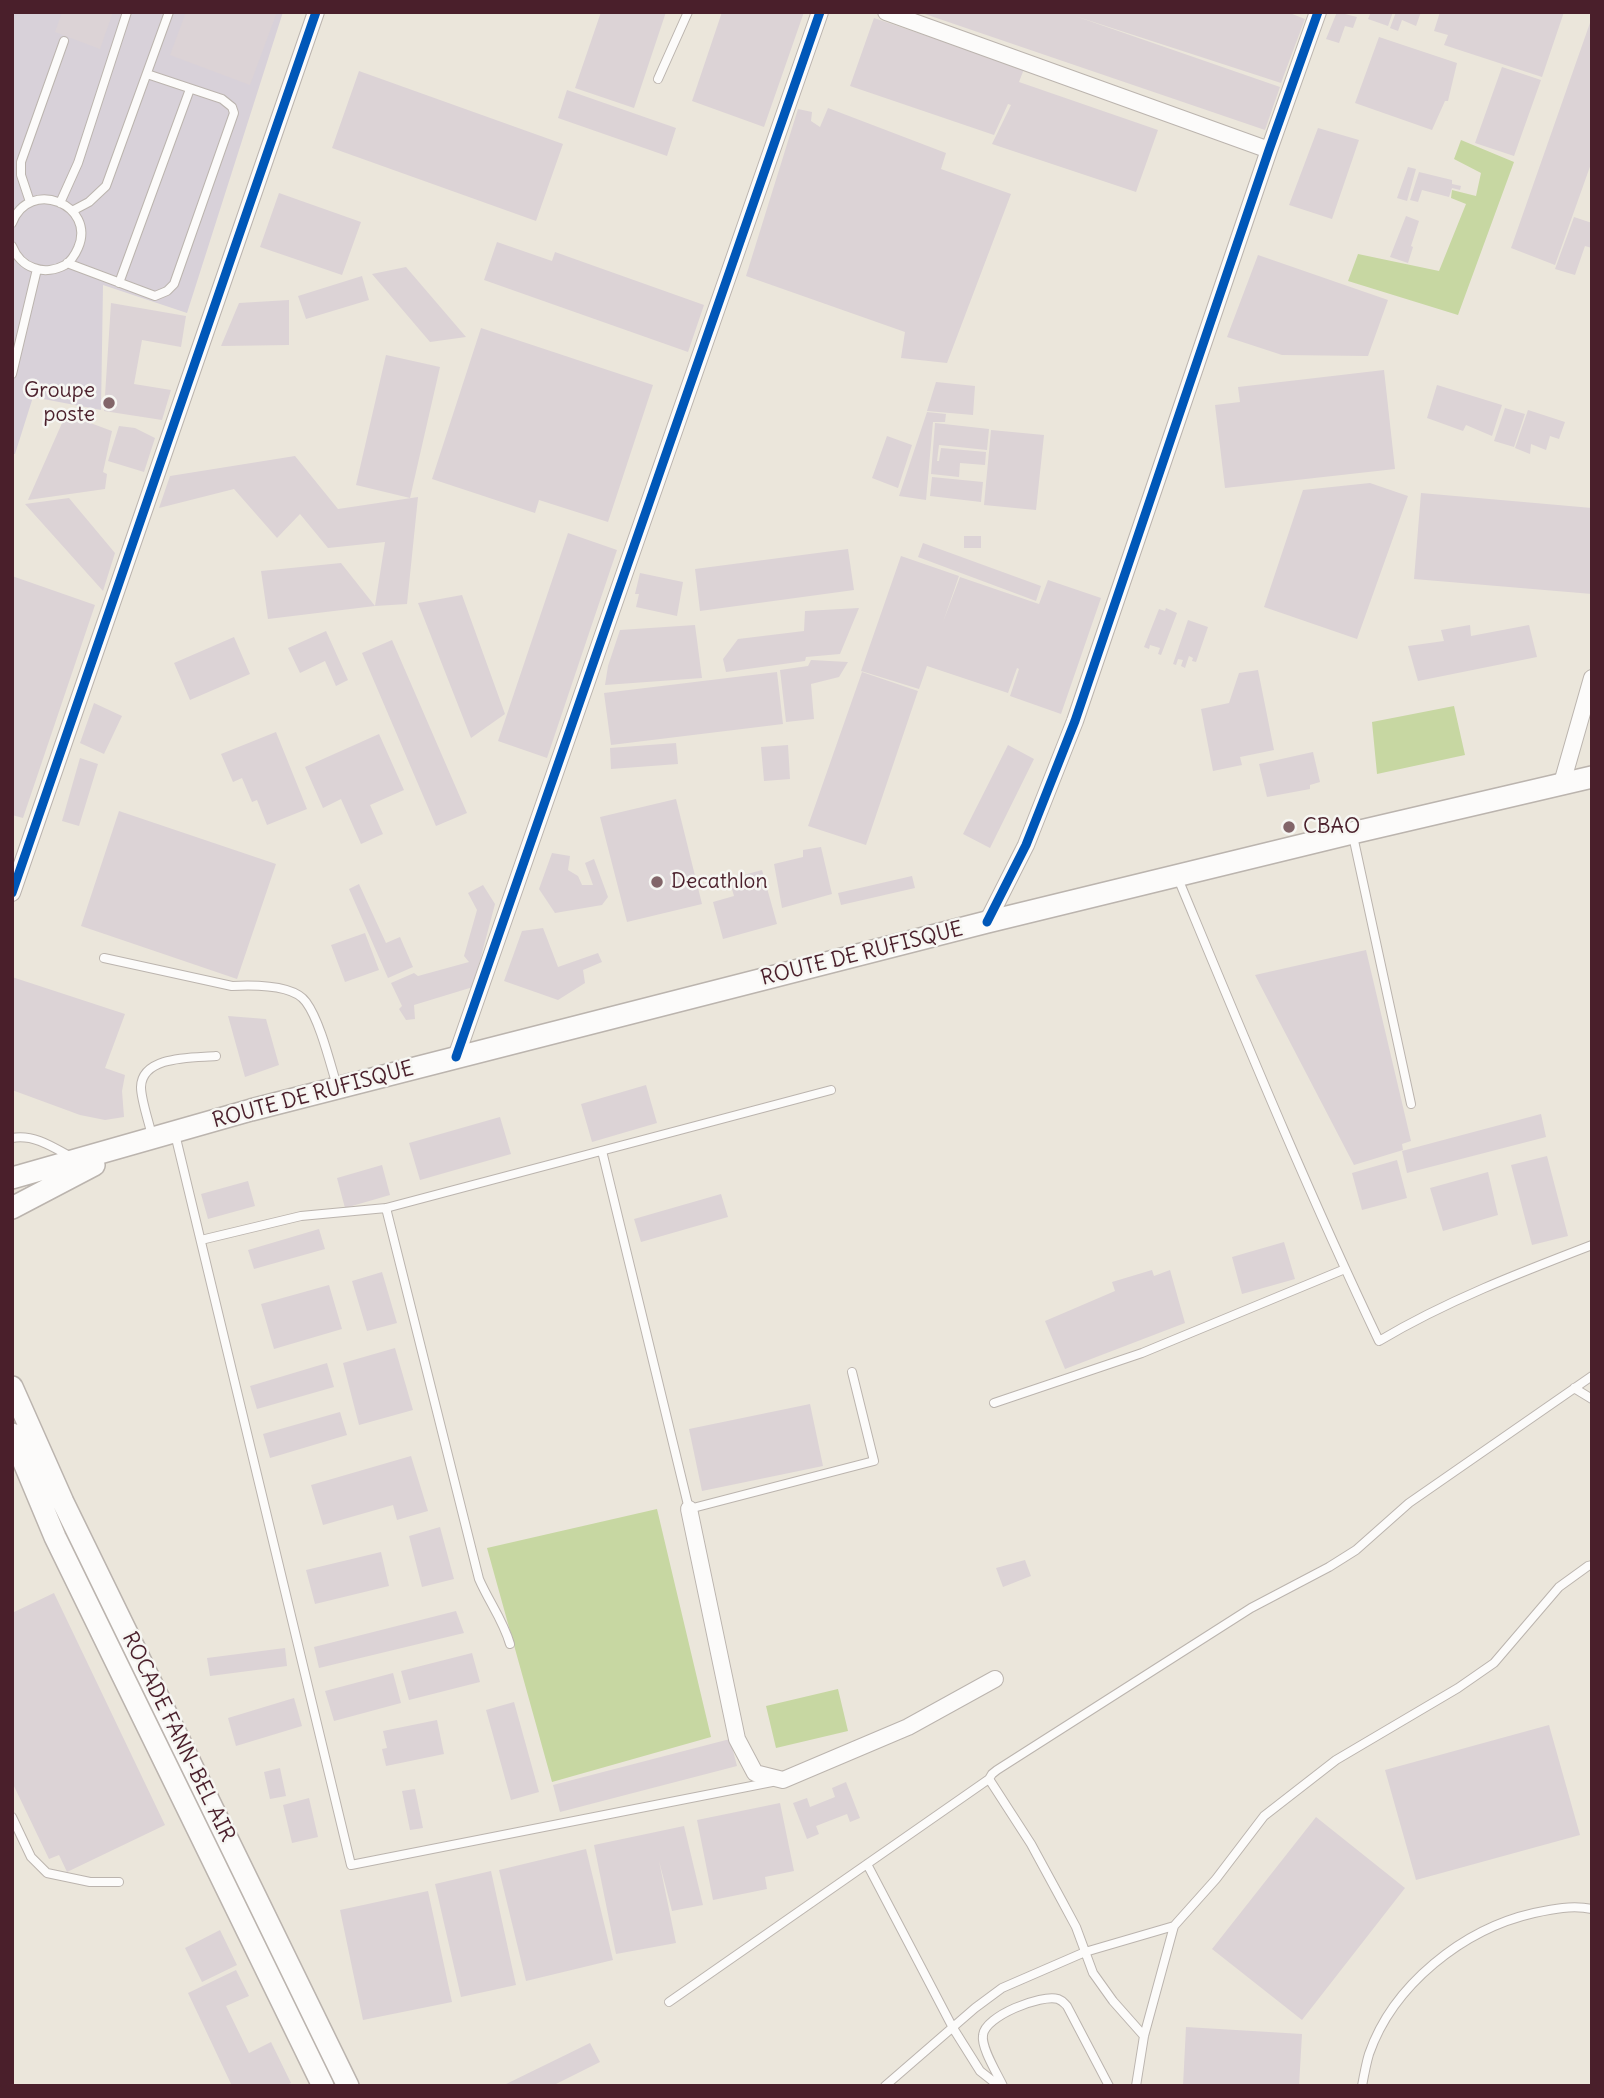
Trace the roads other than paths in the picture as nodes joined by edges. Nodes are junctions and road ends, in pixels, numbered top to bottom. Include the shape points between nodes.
1 (127, 12) edge
2 (169, 12) edge
3 (316, 12) edge
4 (688, 12) edge
5 (820, 12) edge
6 (886, 12) edge
7 (1318, 12) edge
8 (64, 41) dead end
9 (147, 74) junction
10 (658, 79) dead end
11 (190, 89) junction
12 (1269, 150) junction
13 (30, 202) junction
14 (60, 203) junction
15 (72, 211) junction
16 (12, 223) edge
17 (13, 250) edge
18 (67, 263) junction
19 (37, 269) junction
20 (119, 283) junction
21 (12, 374) edge
22 (1592, 678) edge
23 (1587, 707) edge
24 (1592, 777) edge
25 (1562, 783) junction
26 (1352, 833) junction
27 (1177, 876) junction
28 (12, 893) edge
29 (987, 922) junction
30 (104, 958) dead end
31 (216, 1056) dead end
32 (456, 1057) junction
33 (337, 1088) junction
34 (831, 1090) dead end
35 (1411, 1104) dead end
36 (174, 1131) junction
37 (12, 1138) edge
38 (144, 1141) junction
39 (601, 1151) junction
40 (76, 1160) junction
41 (12, 1178) edge
42 (12, 1208) edge
43 (386, 1209) junction
44 (201, 1240) junction
45 (1592, 1245) edge
46 (1345, 1269) junction
47 (852, 1372) dead end
48 (1592, 1376) edge
49 (12, 1387) edge
50 (1574, 1388) junction
51 (1592, 1399) edge
52 (994, 1403) dead end
53 (12, 1434) edge
54 (689, 1509) junction
55 (1592, 1565) edge
56 (510, 1644) dead end
57 (995, 1679) dead end
58 (989, 1779) junction
59 (783, 1780) junction
60 (12, 1817) edge
61 (867, 1864) junction
62 (119, 1882) dead end
63 (1592, 1909) edge
64 (1174, 1926) junction
65 (1085, 1951) junction
66 (669, 2002) dead end
67 (954, 2028) junction
68 (1144, 2036) junction
69 (323, 2086) edge
70 (348, 2086) edge
71 (885, 2086) edge
72 (1001, 2086) edge
73 (1109, 2086) edge
74 (1136, 2086) edge
75 (1362, 2086) edge

1 - 14 lane via 78,163
2 - 9 lane
3 - 28 street
4 - 10 lane
5 - 32 street
6 - 12 street
7 - 12 street
8 - 13 lane via 21,162
9 - 11 lane
9 - 15 lane via 106,186
11 - 20 lane
11 - 20 lane via 222,99 234,113 174,284 155,296
12 - 29 street via 1075,721 1026,845
13 - 14 lane via 52,199
13 - 16 lane
14 - 15 lane
15 - 18 lane via 81,232 80,244
17 - 19 lane
18 - 19 lane via 56,269
18 - 20 lane
19 - 21 lane
22 - 23 street
23 - 25 street
24 - 25 main road, ROUTE DE RUFISQUE
25 - 26 main road, ROUTE DE RUFISQUE
26 - 27 main road, ROUTE DE RUFISQUE
26 - 35 lane
27 - 29 main road, ROUTE DE RUFISQUE
27 - 46 lane
29 - 32 main road, ROUTE DE RUFISQUE
30 - 33 lane via 232,986 253,985 296,994 306,1001
31 - 38 lane via 149,1067 141,1086
32 - 33 main road, ROUTE DE RUFISQUE
33 - 36 main road, ROUTE DE RUFISQUE
34 - 39 lane
36 - 38 main road, ROUTE DE RUFISQUE
36 - 44 lane
37 - 40 lane via 42,1141
38 - 40 main road, ROUTE DE RUFISQUE
38 - 42 main road, ROUTE DE RUFISQUE
39 - 43 lane
39 - 54 lane
40 - 41 main road, ROUTE DE RUFISQUE
43 - 44 lane via 301,1216
43 - 56 lane via 478,1579
44 - 59 lane via 351,1865
45 - 46 lane via 1454,1302 1379,1340
46 - 52 lane via 1142,1353
47 - 54 lane via 874,1461
48 - 50 lane
49 - 70 main road, ROCADE FANN-BEL AIR via 63,1502
50 - 51 lane
50 - 58 lane via 1409,1503 1356,1550 1251,1608
53 - 69 main road, ROCADE FANN-BEL AIR via 55,1536
54 - 59 street via 737,1739 755,1773
55 - 64 lane via 1559,1587 1494,1663 1336,1760 1264,1816
57 - 59 street via 908,1727
58 - 61 lane
58 - 65 lane via 1031,1844
60 - 62 lane via 32,1857 47,1873 90,1882
61 - 66 lane
61 - 67 lane
63 - 75 lane via 1577,1906 1517,1917 1482,1931 1435,1962 1384,2021 1368,2056
64 - 65 lane
64 - 68 lane
65 - 67 lane via 1002,1988
65 - 68 lane via 1093,1973
67 - 71 lane
67 - 72 lane via 980,2071
68 - 74 lane
72 - 73 lane via 983,2043 984,2031 1003,2014 1048,1998 1067,2006

